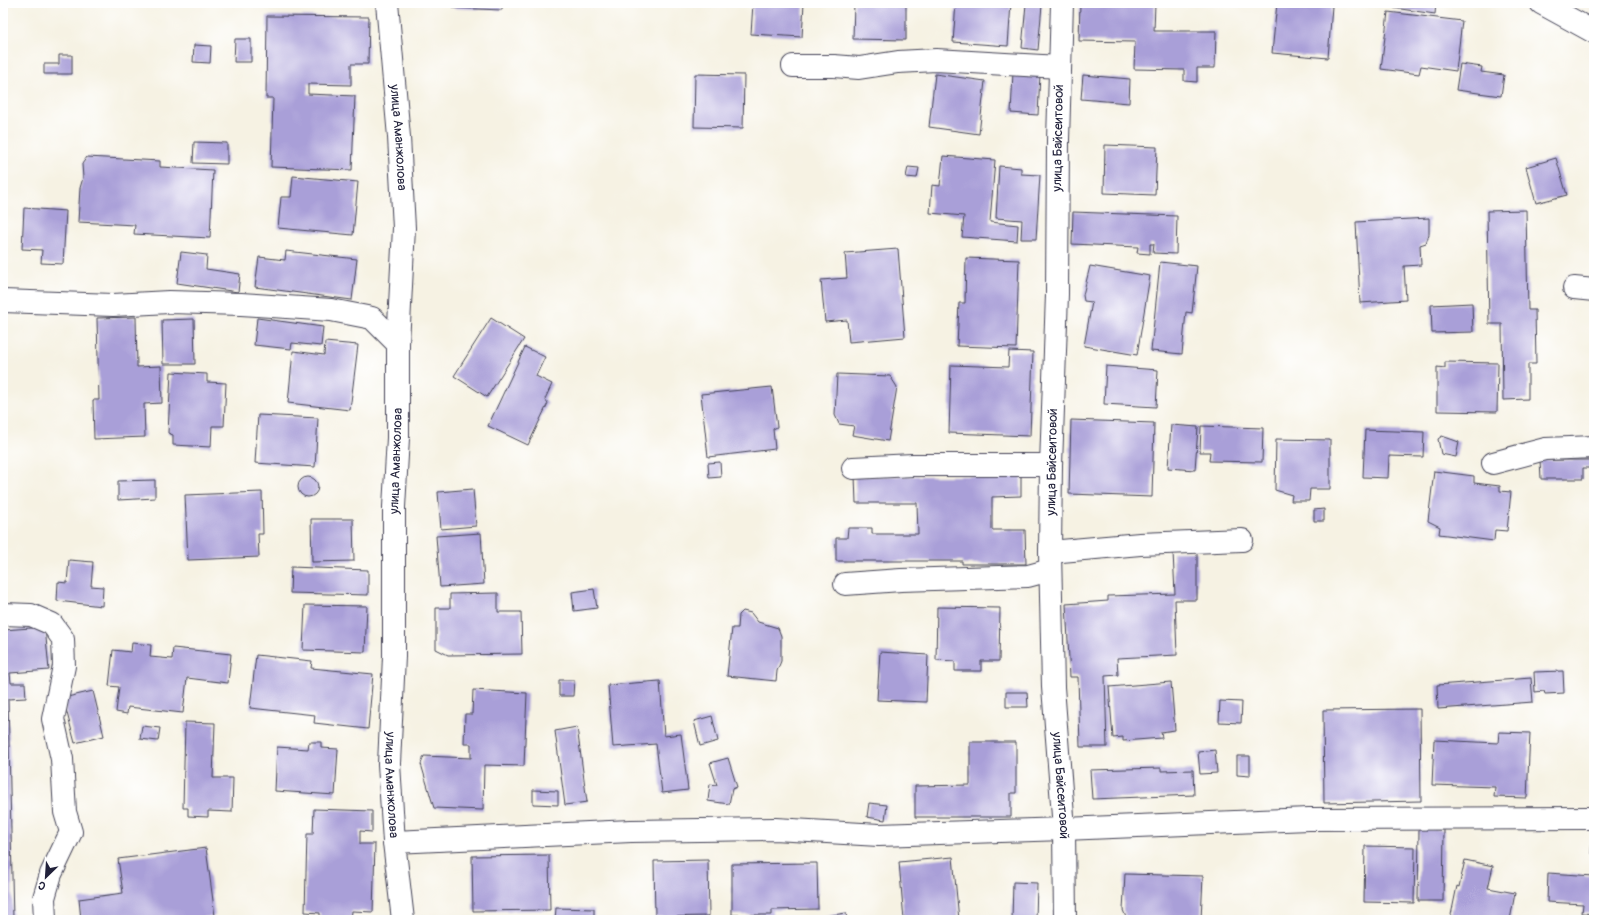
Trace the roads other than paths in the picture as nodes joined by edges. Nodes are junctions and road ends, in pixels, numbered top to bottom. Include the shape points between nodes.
1 (387, 3) edge
2 (1062, 3) edge
3 (1541, 3) edge
4 (1594, 32) edge
5 (793, 66) dead end
6 (1060, 67) junction
7 (3, 301) edge
8 (398, 344) junction
9 (1594, 447) edge
10 (1493, 463) dead end
11 (1051, 464) junction
12 (853, 468) dead end
13 (1242, 540) dead end
14 (1050, 561) junction
15 (845, 584) dead end
16 (3, 614) edge
17 (1594, 818) edge
18 (1064, 829) junction
19 (394, 842) junction
20 (45, 920) edge
21 (403, 920) edge
22 (1065, 920) edge

1 - 8 street, улица Аманжолова via 404,228
2 - 6 street, улица Байсеитовой
3 - 4 street
5 - 6 street via 858,68 936,60
6 - 11 street, улица Байсеитовой via 1057,294
7 - 8 street via 113,304 169,302 332,310 372,318
8 - 19 street, улица Аманжолова via 394,656 389,764
9 - 10 street via 1545,449
11 - 12 street
11 - 14 street, улица Байсеитовой
13 - 14 street via 1140,544
14 - 15 street via 1028,576
14 - 18 street, улица Байсеитовой via 1053,687
16 - 20 street via 31,615 52,624 63,639 64,666 53,719 62,759 65,812 71,832 51,874 44,898
17 - 18 street via 1309,819
18 - 19 street via 879,835 775,829 631,831
18 - 22 street, улица Байсеитовой
19 - 21 street, улица Аманжолова

